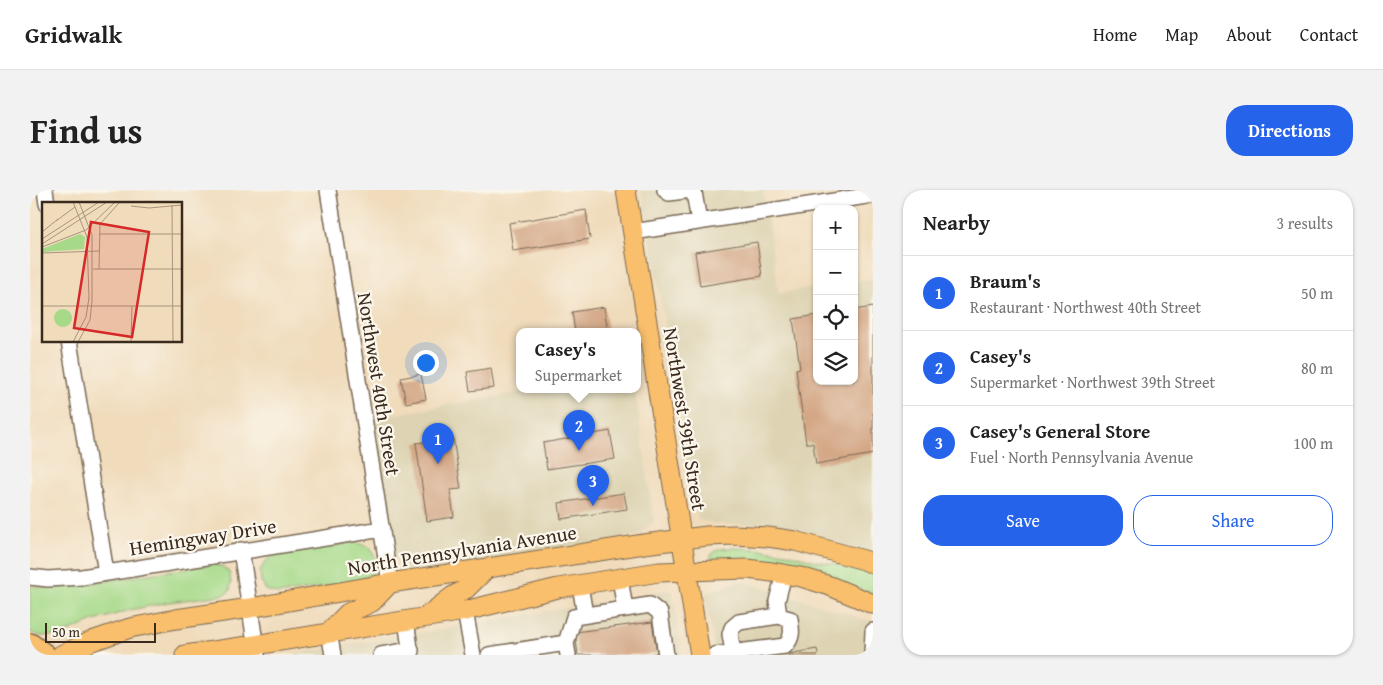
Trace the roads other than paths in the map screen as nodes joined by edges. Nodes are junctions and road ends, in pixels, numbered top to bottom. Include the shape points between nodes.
1 (328, 190) edge
2 (626, 190) edge
3 (665, 190) edge
4 (691, 190) edge
5 (873, 195) edge
6 (699, 222) junction
7 (633, 232) junction
8 (69, 342) edge
9 (382, 529) junction
10 (681, 539) junction
11 (241, 550) junction
12 (873, 564) edge
13 (486, 569) junction
14 (686, 570) junction
15 (106, 573) junction
16 (784, 574) junction
17 (30, 577) edge
18 (620, 578) junction
19 (390, 583) junction
20 (580, 585) junction
21 (873, 604) edge
22 (250, 608) junction
23 (624, 609) junction
24 (466, 611) junction
25 (585, 615) junction
26 (779, 616) junction
27 (425, 617) junction
28 (406, 620) junction
29 (873, 631) edge
30 (329, 632) junction
31 (30, 644) edge
32 (567, 649) edge
33 (256, 650) edge
34 (733, 652) junction
35 (411, 653) edge
36 (45, 655) edge
37 (61, 655) edge
38 (185, 655) edge
39 (333, 655) edge
40 (381, 655) edge
41 (473, 655) edge
42 (489, 655) edge
43 (666, 655) edge
44 (700, 655) edge
45 (715, 655) edge
46 (872, 655) edge

1 - 9 street, Northwest 40th Street
2 - 7 main road, Northwest 39th Street
3 - 4 street via 669,193
4 - 6 street
5 - 6 street
6 - 7 street
7 - 10 main road, Northwest 39th Street
8 - 15 street
9 - 11 street, Hemingway Drive
9 - 19 street, Northwest 40th Street
10 - 12 main road, North Pennsylvania Avenue via 768,537 795,541
10 - 13 main road, North Pennsylvania Avenue
10 - 14 main road, Northwest 39th Street
11 - 15 street, Hemingway Drive
11 - 22 street
13 - 19 main road, North Pennsylvania Avenue
13 - 27 main road via 466,589
14 - 16 main road via 747,569
14 - 18 main road
14 - 44 main road, Northwest 39th Street
15 - 17 street, Hemingway Drive via 62,578
16 - 21 main road via 830,586
16 - 26 street via 777,601
18 - 20 main road
18 - 23 street
19 - 22 main road, North Pennsylvania Avenue
19 - 30 main road via 372,602 348,613
20 - 24 main road
20 - 25 street
22 - 33 street
22 - 37 main road, North Pennsylvania Avenue via 130,628 92,640
23 - 25 street
23 - 43 street via 650,605 660,613
24 - 27 main road
24 - 41 street
25 - 32 street via 574,617
26 - 34 street via 739,622 730,634
26 - 34 street via 790,619 790,641 784,646
27 - 28 main road
28 - 30 main road
28 - 35 street
29 - 46 street
30 - 33 main road
30 - 39 street
31 - 36 highway
32 - 42 street
33 - 38 main road
34 - 45 street
35 - 40 street

